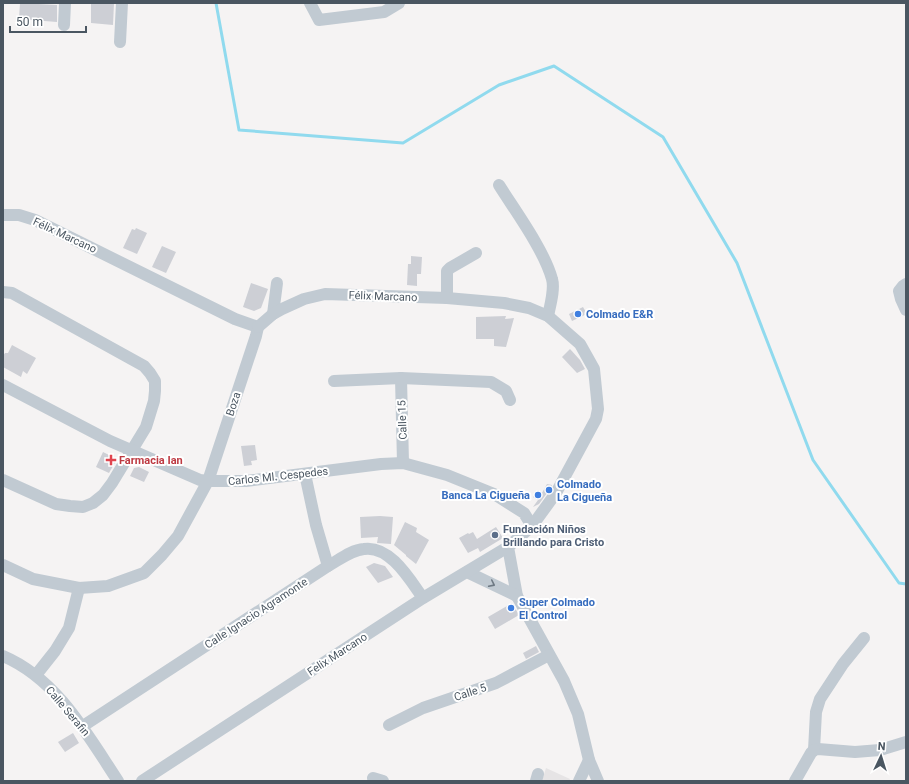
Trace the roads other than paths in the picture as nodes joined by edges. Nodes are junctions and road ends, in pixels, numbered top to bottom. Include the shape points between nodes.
1 (65, 3) edge
2 (122, 3) edge
3 (310, 3) edge
4 (398, 3) edge
5 (64, 25) dead end
6 (120, 42) dead end
7 (499, 185) dead end
8 (3, 215) edge
9 (476, 253) dead end
10 (277, 283) dead end
11 (906, 284) edge
12 (3, 292) edge
13 (446, 298) junction
14 (906, 310) edge
15 (273, 314) junction
16 (548, 316) junction
17 (258, 327) junction
18 (401, 378) junction
19 (334, 381) dead end
20 (3, 385) edge
21 (510, 400) dead end
22 (132, 451) junction
23 (403, 463) junction
24 (305, 474) junction
25 (3, 480) edge
26 (208, 481) junction
27 (532, 526) junction
28 (508, 547) junction
29 (3, 565) edge
30 (328, 566) junction
31 (467, 572) junction
32 (79, 588) junction
33 (517, 596) junction
34 (423, 598) junction
35 (864, 638) dead end
36 (549, 655) junction
37 (3, 656) edge
38 (36, 675) junction
39 (389, 725) dead end
40 (83, 726) junction
41 (906, 742) edge
42 (814, 750) junction
43 (590, 760) junction
44 (118, 781) edge
45 (142, 781) edge
46 (579, 781) edge
47 (598, 781) edge
48 (795, 781) edge

1 - 5 street
2 - 6 street
3 - 4 street via 319,20 384,12
7 - 16 street via 541,252 553,281
8 - 17 street, Félix Marcano via 19,215 36,220 235,319
9 - 13 street via 447,271
10 - 15 street
11 - 14 street via 900,291
12 - 22 street via 12,293 144,366 150,373 155,381 154,401 146,427
13 - 15 street, Félix Marcano via 325,294 304,299
13 - 16 street, Félix Marcano via 504,303 529,308
15 - 17 street, Félix Marcano
16 - 27 street, Félix Marcano via 580,344 594,369 598,409 596,419 556,493
17 - 26 street, Boza
18 - 19 street
18 - 21 street via 491,382 506,391
18 - 23 street, Calle 15
20 - 22 street, Carlos Ml. Cespedes
22 - 25 street via 103,495 83,507 56,504
22 - 26 street, Carlos Ml. Cespedes via 200,480
23 - 24 street, Carlos Ml. Cespedes
23 - 27 street, Carlos Ml. Cespedes via 447,475 494,494 524,513
24 - 26 street, Carlos Ml. Cespedes via 246,481
24 - 30 street
26 - 32 street, Boza via 178,536 144,573 108,586
27 - 28 street, Felix Marcano
28 - 31 street, Felix Marcano
28 - 33 street
29 - 32 street, Boza via 33,578
30 - 34 street, Calle Ignacio Agramonte via 356,551 374,549 400,566
30 - 40 street, Calle Ignacio Agramonte
31 -> 33 street
31 - 34 street, Felix Marcano
32 - 38 street via 69,628
33 - 36 street
34 - 45 street, Felix Marcano
35 - 42 street via 820,699 816,712
36 - 39 street, Calle 5 via 496,683 423,708
36 - 43 street via 578,714
37 - 38 street, Calle Serafin
38 - 40 street, Calle Serafin
40 - 44 street, Calle Serafin
41 - 42 street via 880,750
42 - 48 street
43 - 46 street
43 - 47 street

